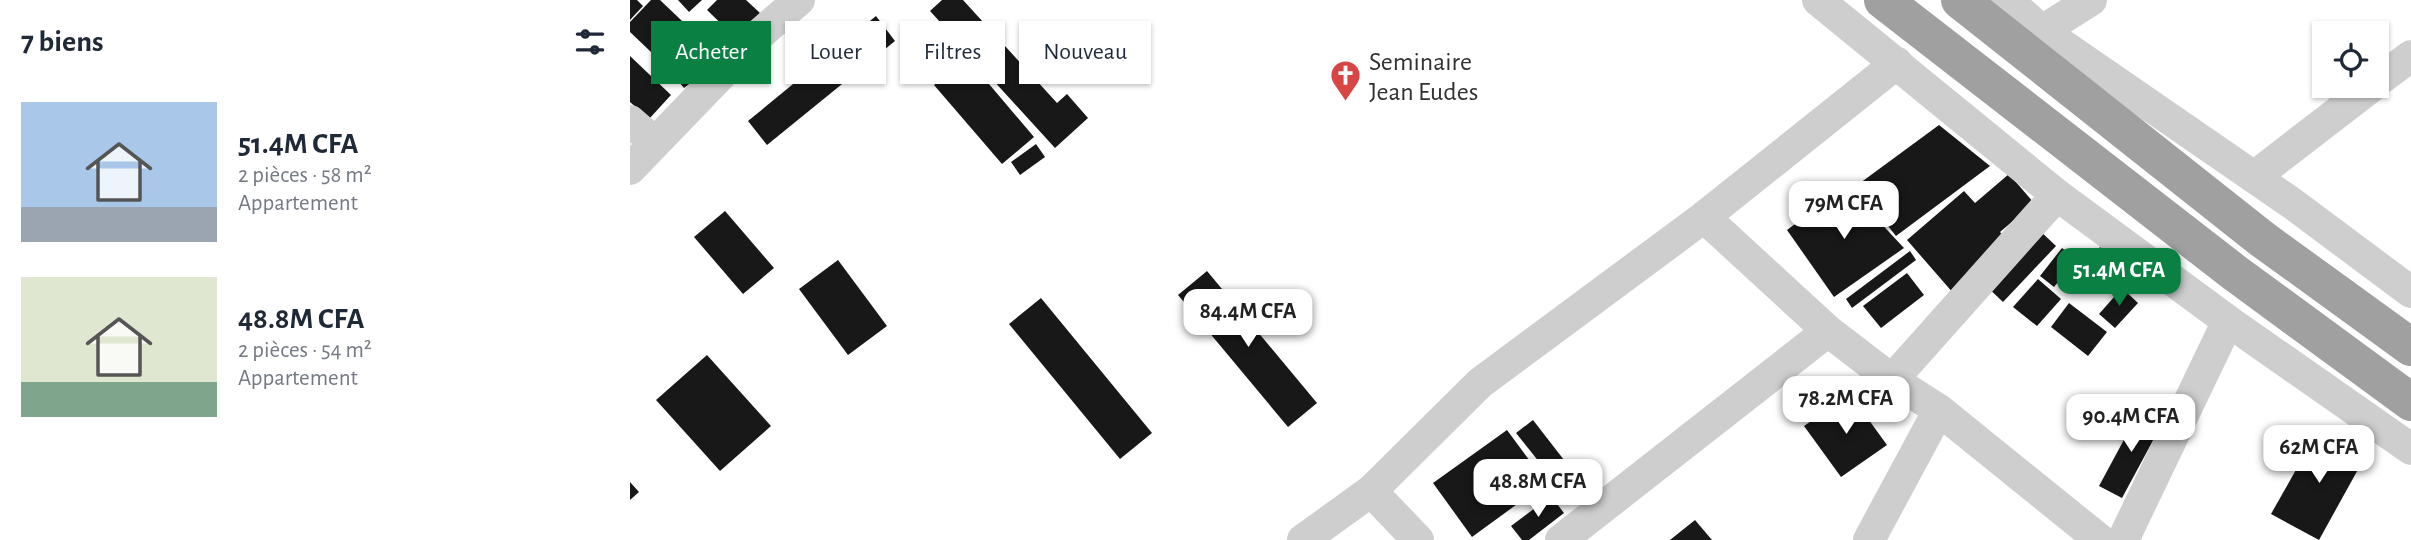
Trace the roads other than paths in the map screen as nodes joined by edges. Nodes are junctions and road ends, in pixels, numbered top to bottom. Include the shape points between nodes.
1 (799, 0) edge
2 (1818, 0) edge
3 (1883, 0) edge
4 (1959, 0) edge
5 (2007, 0) edge
6 (2091, 0) edge
7 (2042, 31) junction
8 (2411, 56) edge
9 (1897, 63) junction
10 (2389, 72) edge
11 (2356, 98) edge
12 (630, 121) edge
13 (654, 142) junction
14 (630, 169) edge
15 (2254, 177) junction
16 (2057, 195) junction
17 (1704, 217) junction
18 (2411, 292) edge
19 (2228, 321) junction
20 (1828, 331) junction
21 (2411, 347) edge
22 (1892, 380) junction
23 (2411, 402) edge
24 (1939, 410) junction
25 (2411, 449) edge
26 (1371, 491) junction
27 (1303, 540) edge
28 (1418, 540) edge
29 (1561, 540) edge
30 (1869, 540) edge
31 (2100, 540) edge
32 (2123, 540) edge

1 - 13 street
2 - 9 street
3 - 23 highway via 2235,274
4 - 21 highway via 2262,239
5 - 7 street
6 - 7 street
7 - 15 street
8 - 10 street
9 - 16 street
9 - 17 street
11 - 15 street
12 - 13 street
13 - 14 street
15 - 18 street
16 - 19 street
16 - 22 street
17 - 20 street
17 - 26 street via 1480,383
19 - 25 street
19 - 32 street
20 - 22 street
20 - 29 street
22 - 24 street
24 - 30 street
24 - 31 street
26 - 27 street
26 - 28 street

